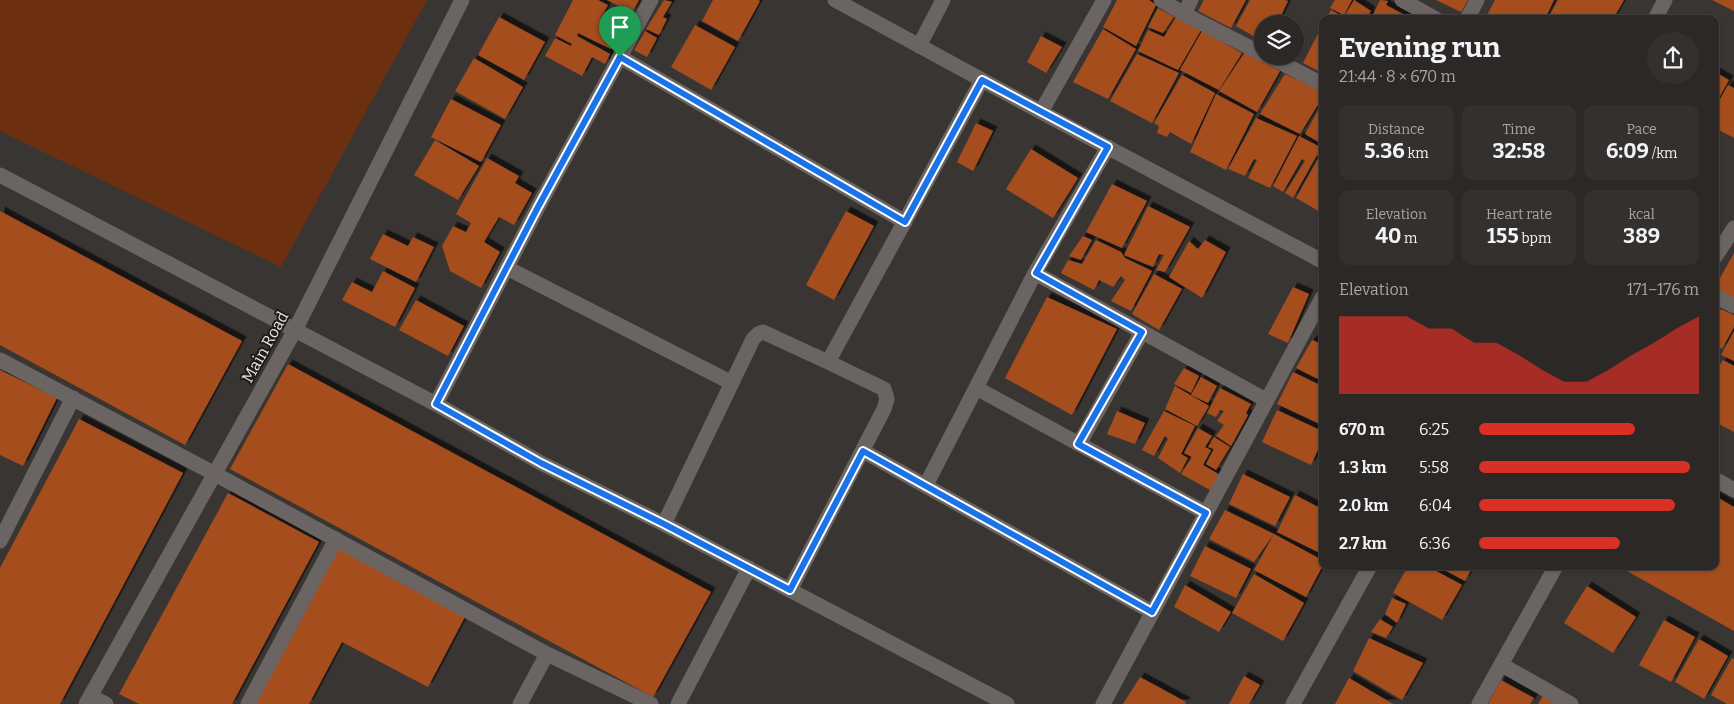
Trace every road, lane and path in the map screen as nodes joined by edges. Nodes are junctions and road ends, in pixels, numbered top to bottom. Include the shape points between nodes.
1 (462, 0) edge
2 (651, 0) edge
3 (835, 0) edge
4 (942, 0) edge
5 (1104, 0) edge
6 (1161, 0) edge
7 (1191, 0) edge
8 (1402, 0) edge
9 (1477, 0) edge
10 (1665, 0) edge
11 (1184, 14) junction
12 (1429, 15) edge
13 (1469, 15) edge
14 (1657, 15) edge
15 (919, 46) junction
16 (1254, 50) edge
17 (620, 57) junction
18 (1285, 65) edge
19 (982, 80) junction
20 (1319, 82) edge
21 (1041, 112) junction
22 (1108, 147) junction
23 (0, 175) edge
24 (905, 222) junction
25 (1734, 228) edge
26 (1719, 251) edge
27 (1319, 259) edge
28 (506, 268) junction
29 (1036, 273) junction
30 (1719, 298) edge
31 (1319, 303) edge
32 (1734, 306) edge
33 (295, 330) junction
34 (1142, 332) junction
35 (0, 360) edge
36 (828, 362) junction
37 (732, 383) junction
38 (976, 388) junction
39 (74, 398) junction
40 (1266, 400) junction
41 (436, 404) junction
42 (1078, 444) junction
43 (863, 451) junction
44 (215, 474) junction
45 (1719, 481) edge
46 (926, 485) junction
47 (1734, 490) edge
48 (1206, 513) junction
49 (664, 524) junction
50 (336, 539) junction
51 (0, 541) edge
52 (749, 568) junction
53 (1368, 570) edge
54 (1554, 570) edge
55 (790, 590) junction
56 (1152, 612) junction
57 (547, 654) junction
58 (1502, 665) junction
59 (89, 700) edge
60 (106, 704) edge
61 (248, 704) edge
62 (520, 704) edge
63 (651, 704) edge
64 (678, 704) edge
65 (1007, 704) edge
66 (1103, 704) edge
67 (1293, 704) edge
68 (1479, 704) edge
69 (1571, 704) edge

1 - 33 street, Main Road
2 - 17 street
3 - 15 street
4 - 15 street
5 - 21 street
6 - 11 street
7 - 11 street
8 - 12 street
9 - 13 street
10 - 14 street
11 - 16 street
15 - 19 street
17 - 24 street
17 - 28 street
18 - 20 street
19 - 21 street
19 - 24 street
21 - 22 street
22 - 27 street
22 - 29 street
23 - 33 street
24 - 36 street
25 - 26 street
28 - 37 street
28 - 41 street
29 - 34 street
29 - 38 street
30 - 32 street
31 - 40 street
33 - 41 street
33 - 44 street, Main Road
34 - 40 street
34 - 42 street
35 - 39 street
36 - 37 street via 763,332 753,339
36 - 43 street via 884,389 887,399 884,410
37 - 49 street
38 - 42 street
38 - 46 street
39 - 44 street
39 - 51 street
40 - 48 street
41 - 49 street via 541,463
42 - 48 street
43 - 46 street
43 - 55 street
44 - 50 street
44 - 59 street, Main Road
45 - 47 street
46 - 56 street
48 - 56 street
49 - 52 street
50 - 57 street
50 - 61 street
52 - 55 street
52 - 64 street
53 - 67 street
54 - 58 street
55 - 65 street
56 - 66 street
57 - 62 street
57 - 63 street
58 - 68 street
58 - 69 street
59 - 60 street

